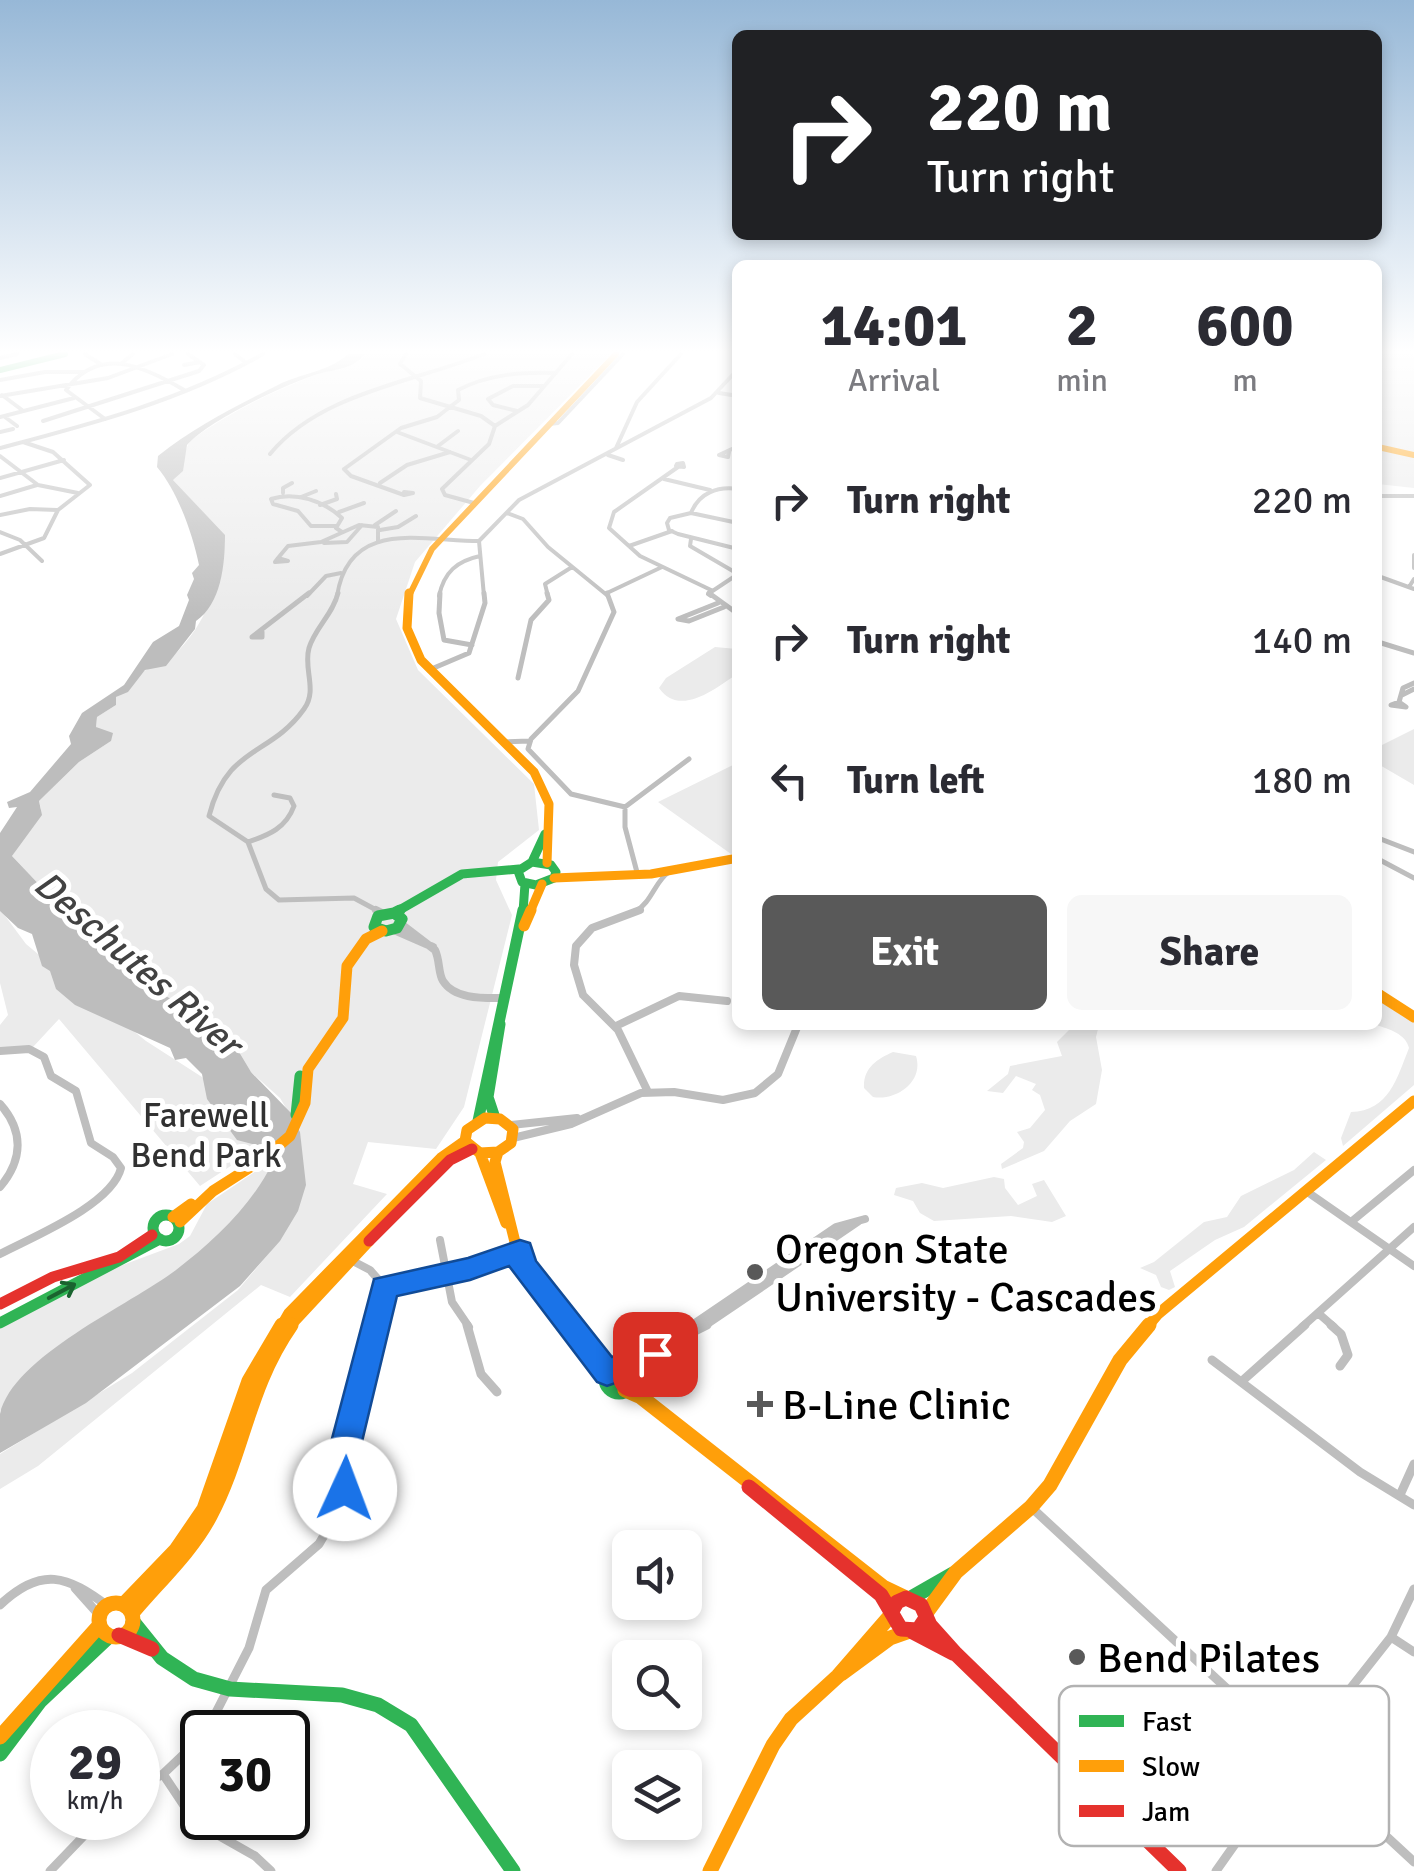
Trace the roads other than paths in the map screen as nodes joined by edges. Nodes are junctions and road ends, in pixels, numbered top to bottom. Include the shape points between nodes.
1 (280, 441) edge
2 (382, 441) edge
3 (424, 441) edge
4 (444, 441) edge
5 (491, 441) edge
6 (533, 441) edge
7 (619, 441) edge
8 (630, 441) edge
9 (22, 442) joint
10 (437, 446) junction
11 (732, 447) edge
12 (1382, 447) edge
13 (0, 448) edge
14 (616, 449) junction
15 (450, 452) junction
16 (729, 452) dead end
17 (270, 454) dead end
18 (607, 454) junction
19 (1414, 455) edge
20 (1, 458) edge
21 (64, 460) junction
22 (471, 460) junction
23 (623, 460) dead end
24 (678, 467) dead end
25 (20, 472) junction
26 (0, 478) edge
27 (663, 479) junction
28 (292, 483) dead end
29 (379, 484) junction
30 (38, 485) junction
31 (732, 488) edge
32 (316, 491) dead end
33 (711, 491) junction
34 (404, 492) dead end
35 (283, 493) junction
36 (80, 494) junction
37 (336, 494) dead end
38 (0, 496) edge
39 (1382, 496) edge
40 (1414, 496) edge
41 (300, 497) junction
42 (364, 503) dead end
43 (474, 503) junction
44 (319, 506) junction
45 (58, 510) junction
46 (396, 511) dead end
47 (339, 512) junction
48 (691, 512) junction
49 (507, 513) junction
50 (0, 515) edge
51 (416, 516) dead end
52 (732, 522) edge
53 (362, 524) junction
54 (336, 526) junction
55 (377, 528) junction
56 (672, 531) junction
57 (0, 532) edge
58 (342, 532) junction
59 (692, 538) junction
60 (442, 539) junction
61 (479, 541) junction
62 (322, 542) junction
63 (379, 542) junction
64 (26, 546) junction
65 (628, 546) junction
66 (732, 548) edge
67 (0, 554) edge
68 (1414, 554) edge
69 (480, 556) junction
70 (278, 558) dead end
71 (42, 560) dead end
72 (573, 567) junction
73 (662, 567) junction
74 (1414, 568) edge
75 (732, 570) edge
76 (341, 572) junction
77 (732, 577) edge
78 (1382, 577) edge
79 (1414, 579) edge
80 (1411, 588) edge
81 (710, 590) junction
82 (607, 593) junction
83 (721, 605) junction
84 (732, 611) edge
85 (262, 632) dead end
86 (1382, 643) edge
87 (472, 645) junction
88 (1414, 653) edge
89 (429, 670) junction
90 (518, 678) dead end
91 (1414, 686) edge
92 (1400, 699) dead end
93 (529, 741) junction
94 (502, 742) junction
95 (689, 759) dead end
96 (274, 796) dead end
97 (625, 807) junction
98 (545, 834) junction
99 (1382, 840) edge
100 (248, 842) junction
101 (1414, 852) edge
102 (732, 859) edge
103 (1382, 861) edge
104 (532, 862) junction
105 (674, 870) junction
106 (552, 871) junction
107 (634, 874) junction
108 (521, 876) junction
109 (658, 878) junction
110 (1414, 878) edge
111 (542, 884) junction
112 (346, 898) joint
113 (388, 922) junction
114 (524, 926) junction
115 (1382, 996) edge
116 (506, 998) junction
117 (727, 1001) dead end
118 (1414, 1015) edge
119 (500, 1022) junction
120 (616, 1026) junction
121 (796, 1030) edge
122 (0, 1051) edge
123 (648, 1092) junction
124 (1414, 1101) edge
125 (0, 1104) edge
126 (495, 1118) junction
127 (478, 1121) junction
128 (512, 1131) junction
129 (472, 1148) junction
130 (498, 1152) junction
131 (1414, 1170) edge
132 (0, 1187) edge
133 (1306, 1190) junction
134 (176, 1219) junction
135 (862, 1219) dead end
136 (1351, 1222) junction
137 (1414, 1227) edge
138 (511, 1229) junction
139 (156, 1237) junction
140 (440, 1240) dead end
141 (1390, 1249) junction
142 (520, 1251) junction
143 (0, 1254) edge
144 (347, 1258) junction
145 (1414, 1266) edge
146 (445, 1275) junction
147 (384, 1288) junction
148 (0, 1304) edge
149 (1318, 1313) junction
150 (0, 1323) edge
151 (1212, 1360) dead end
152 (1340, 1366) dead end
153 (608, 1368) junction
154 (630, 1379) junction
155 (1241, 1382) junction
156 (497, 1392) dead end
157 (1414, 1464) edge
158 (748, 1484) junction
159 (1400, 1495) junction
160 (1414, 1504) edge
161 (1031, 1508) junction
162 (810, 1540) junction
163 (845, 1556) junction
164 (956, 1572) junction
165 (74, 1586) junction
166 (1414, 1588) edge
167 (908, 1598) junction
168 (0, 1605) edge
169 (109, 1606) junction
170 (130, 1612) junction
171 (892, 1613) junction
172 (926, 1615) junction
173 (99, 1621) junction
174 (910, 1632) junction
175 (114, 1636) junction
176 (1391, 1637) junction
177 (152, 1649) junction
178 (1414, 1652) edge
179 (956, 1654) junction
180 (838, 1676) junction
181 (1223, 1686) edge
182 (1352, 1686) edge
183 (229, 1691) junction
184 (218, 1710) edge
185 (0, 1737) edge
186 (0, 1754) edge
187 (1059, 1755) edge
188 (180, 1758) edge
189 (163, 1774) junction
190 (160, 1776) edge
191 (1389, 1839) edge
192 (80, 1840) edge
193 (1152, 1846) edge
194 (1234, 1846) edge
195 (1414, 1862) edge
196 (50, 1871) edge
197 (271, 1871) edge
198 (512, 1871) edge
199 (710, 1871) edge
200 (1178, 1871) edge
201 (1216, 1871) edge

1 - 17 street
2 - 29 street via 344,469
3 - 10 street
4 - 10 street
5 - 22 street
6 - 43 main road
7 - 14 street
8 - 14 street
9 - 13 street
9 - 21 street
10 - 15 street
11 - 16 street
12 - 19 main road
14 - 18 street
15 - 22 street
15 - 29 street via 409,464
18 - 23 street
18 - 49 street
20 - 25 street
21 - 25 street
21 - 36 street via 90,481
22 - 43 street via 442,492
24 - 27 street
25 - 26 street
25 - 30 street
27 - 33 street
27 - 65 street via 609,520 612,535
28 - 35 street
29 - 34 street
30 - 36 street
30 - 38 street
31 - 33 street
32 - 41 street
33 - 48 street
35 - 41 street
35 - 54 street via 272,502 298,511 314,527
36 - 45 street
37 - 44 street
39 - 40 street
41 - 44 street
42 - 47 street
43 - 60 main road
44 - 47 street
45 - 50 street
45 - 64 street via 44,538
46 - 55 street
47 - 54 street
48 - 52 street
48 - 56 street via 670,518
49 - 61 street
49 - 72 street via 523,519
51 - 55 street via 398,527
53 - 55 street
53 - 58 street
53 - 62 street via 346,543
54 - 58 street
55 - 63 street
56 - 59 street
56 - 65 street
57 - 64 street
58 - 62 street
59 - 66 street
59 - 75 street via 690,546
60 - 61 street
60 - 63 street
60 - 89 main road via 417,572 408,601 410,635
61 - 69 street
62 - 70 street via 290,545
63 - 76 street
64 - 67 street
64 - 71 street
65 - 73 street
68 - 74 street
69 - 87 street via 485,603
69 - 87 street via 451,565 440,592 444,640
72 - 82 street
72 - 90 street via 545,584 548,604 531,620
73 - 81 street
73 - 82 street
76 - 85 street via 326,576
76 - 100 street via 336,602 308,649 308,704 236,760 209,812 211,820
77 - 81 street
78 - 80 street
79 - 80 street
81 - 83 street
82 - 93 street via 614,612 590,668
83 - 83 street via 690,621 678,619
83 - 84 street
86 - 88 street
87 - 89 street via 459,659
89 - 94 main road
91 - 92 street
93 - 94 street
93 - 97 street via 528,750 563,788
94 - 98 main road via 529,768 546,806
95 - 97 street
96 - 100 street via 290,798 291,816 278,832
97 - 107 street
98 - 104 main road
98 - 106 main road
99 - 101 street
100 - 112 street via 266,889 279,900
102 - 105 main road
103 - 110 street
104 - 106 main road
104 - 108 main road
105 - 107 main road
105 - 109 main road
106 - 107 main road
106 - 111 main road
107 - 109 main road
108 - 111 main road
108 - 113 main road via 462,874
108 - 114 main road
109 - 120 street via 660,892 646,907 593,929 574,950 588,1005
111 - 114 main road
112 - 113 street
113 - 116 street via 434,947 442,959 441,978 452,990
113 - 134 main road via 346,957 338,1016 306,1062 285,1134
114 - 116 main road
115 - 118 main road
116 - 119 main road
117 - 120 street via 674,995
119 - 126 main road via 489,1090
119 - 127 main road
120 - 123 street
121 - 123 street via 778,1074 756,1092 723,1100
122 - 143 street via 29,1049 44,1057 51,1076 76,1091 91,1143 122,1168 100,1198
123 - 128 street via 571,1124
124 - 133 main road
125 - 132 street via 18,1125 20,1140 10,1178
126 - 127 main road
126 - 128 main road
127 - 129 main road via 467,1130
128 - 130 main road
129 - 130 main road
129 - 138 main road
129 - 144 main road via 450,1160
130 - 138 main road
131 - 136 street
133 - 136 street
133 - 161 main road via 1158,1314 1120,1360 1060,1470
134 - 139 main road via 158,1220
134 - 139 main road via 178,1232
135 - 154 street via 693,1334 671,1342
136 - 141 street
137 - 141 street
138 - 142 main road
139 - 148 main road
150 -> 139 main road
140 - 146 street
141 - 145 street
141 - 149 street
142 - 146 street
142 - 153 main road via 561,1316
144 - 147 street via 370,1270
144 - 170 main road via 276,1346 208,1520
146 - 147 street
146 - 156 street via 452,1302 472,1332 481,1374
147 - 183 street via 344,1450 340,1508 319,1544 266,1590
149 - 152 street via 1346,1345
149 - 155 street
151 - 155 street
153 - 154 main road
153 - 154 main road via 609,1387
154 - 158 main road via 641,1396
155 - 159 street
157 - 159 street
158 - 162 main road
158 - 163 main road
159 - 160 street
161 - 164 main road
161 - 181 street
162 - 163 main road
162 - 171 main road via 880,1595
163 - 167 main road
164 - 167 main road
164 - 172 main road
165 - 168 street via 59,1576 36,1579
165 - 169 street
165 - 173 street
166 - 176 street
167 - 171 main road via 896,1602
167 - 172 main road via 922,1604
169 - 170 main road
169 - 173 main road
170 - 175 main road
170 - 177 main road
171 - 174 main road via 896,1626
171 - 180 main road
172 - 174 main road via 922,1627
172 - 179 main road
173 - 175 main road
173 - 185 main road
174 - 179 main road
174 - 180 main road via 890,1638
175 - 177 main road
175 - 186 main road via 40,1702
176 - 178 street
176 - 182 street
177 - 183 main road via 188,1675
179 - 187 main road
180 - 199 main road via 774,1745
183 - 184 street
183 - 198 main road via 352,1693 393,1708
188 - 189 street
189 - 190 street
189 - 197 street via 197,1823 252,1852
191 - 195 street
192 - 196 street
193 - 200 main road
194 - 201 street

